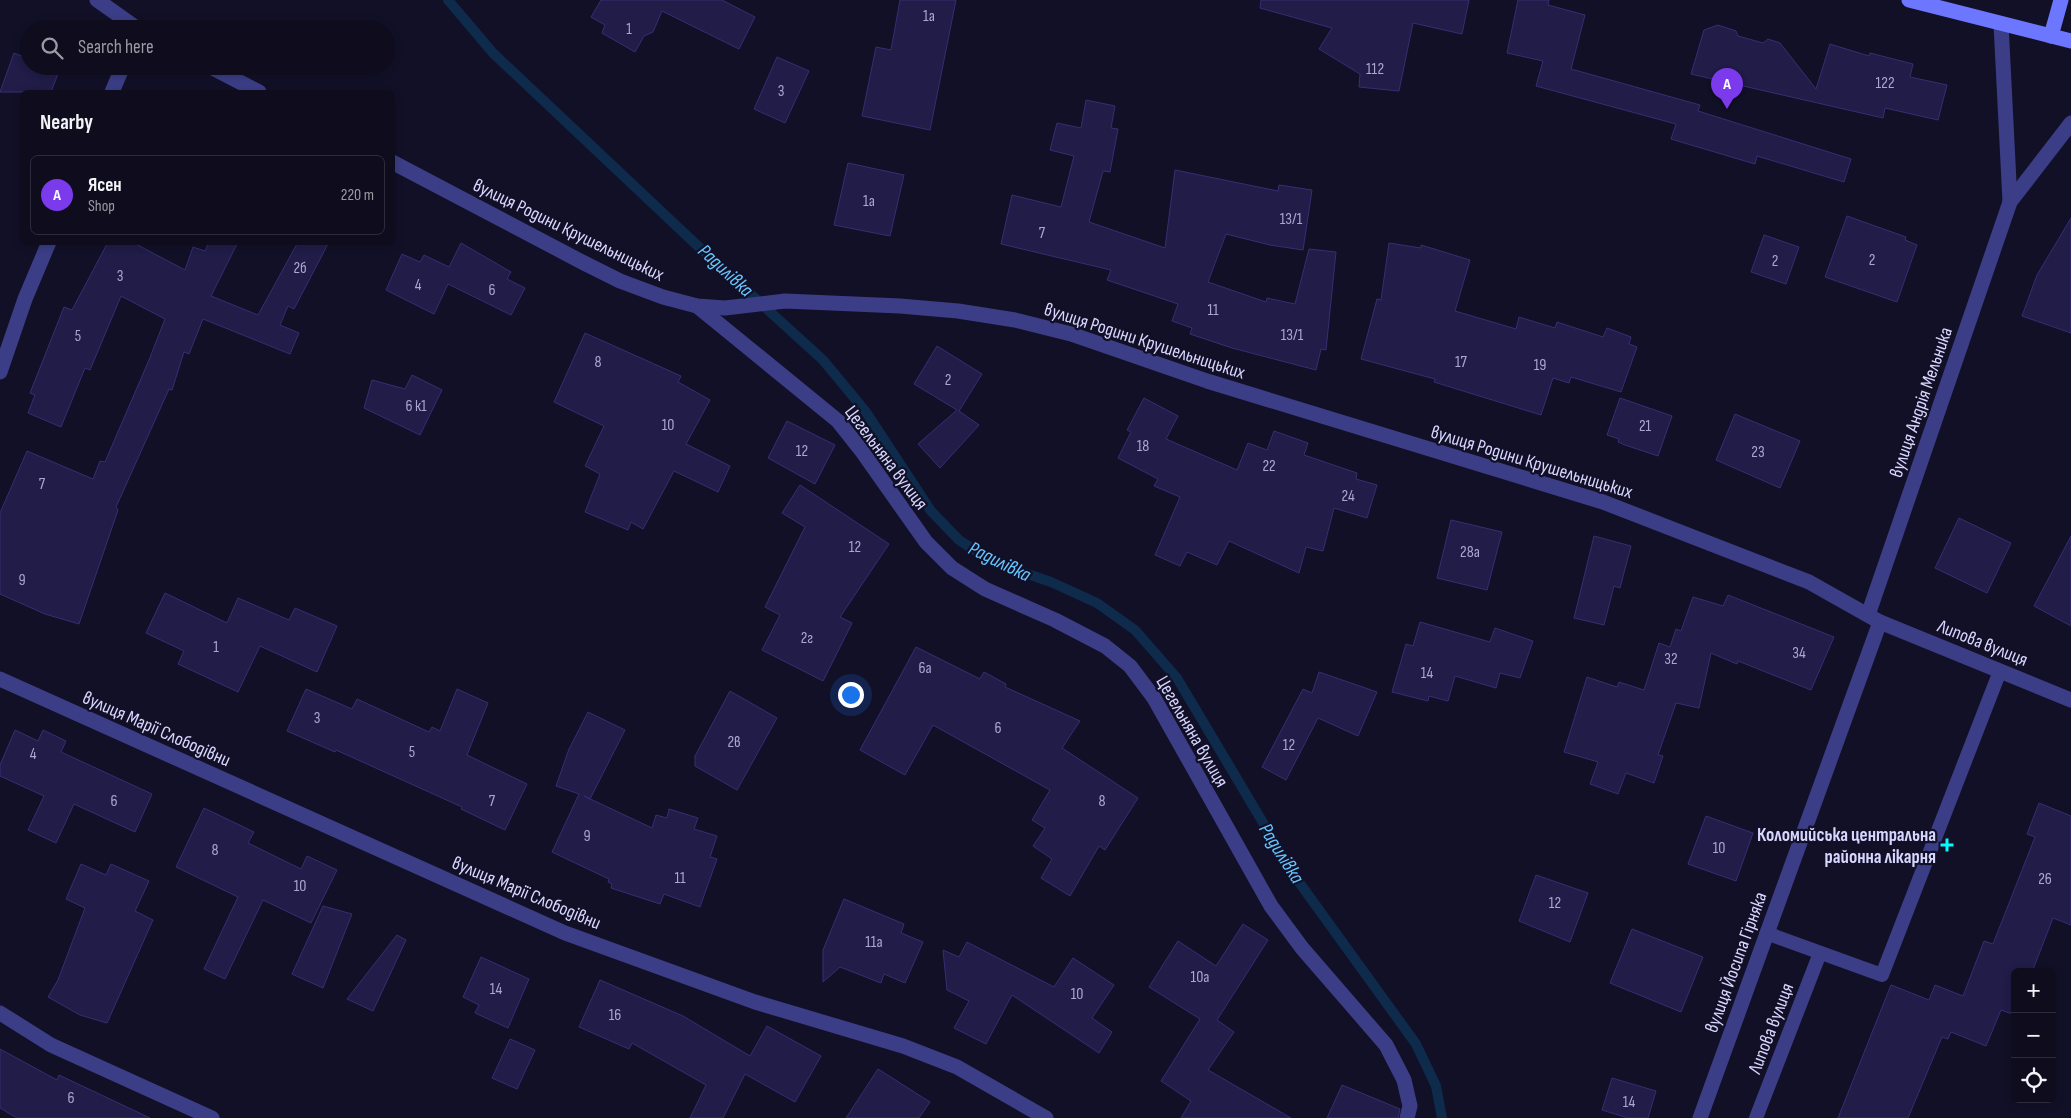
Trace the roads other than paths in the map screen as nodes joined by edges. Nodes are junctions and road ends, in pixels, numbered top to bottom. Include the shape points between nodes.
1 (97, 0) edge
2 (1909, 0) edge
3 (2061, 0) edge
4 (125, 20) edge
5 (2001, 24) junction
6 (2051, 36) junction
7 (2071, 41) edge
8 (119, 75) edge
9 (227, 75) edge
10 (113, 90) edge
11 (256, 90) edge
12 (2071, 123) edge
13 (395, 164) edge
14 (2010, 202) junction
15 (48, 245) edge
16 (697, 306) junction
17 (0, 372) edge
18 (1874, 618) junction
19 (2000, 670) junction
20 (0, 679) edge
21 (2071, 700) edge
22 (1766, 933) junction
23 (1820, 954) junction
24 (0, 1013) edge
25 (212, 1118) edge
26 (1046, 1118) edge
27 (1407, 1118) edge
28 (1700, 1118) edge
29 (1756, 1118) edge

1 - 4 street
2 - 5 main road
3 - 6 main road
5 - 6 main road
5 - 14 street, вулиця Андрія Мельника
6 - 7 main road
8 - 10 street
9 - 11 street
12 - 14 street, вулиця Андрія Мельника
13 - 16 street, вулиця Родини Крушельницьких via 620,281
14 - 18 street, вулиця Андрія Мельника
15 - 17 street
16 - 18 street, вулиця Родини Крушельницьких via 743,308 785,302 900,306 1015,320 1071,334 1207,381 1603,502 1809,582
16 - 27 street, Цегельняна вулиця via 838,421 926,542 952,568 985,588 1105,646 1130,666 1154,698 1271,906 1302,948 1386,1045 1404,1080 1410,1106
18 - 19 street, Липова вулиця
18 - 22 street, вулиця Йосипа Гірняка
19 - 21 street, Липова вулиця
19 - 23 lane via 1882,975
20 - 26 street, вулиця Марії Слободівни via 566,933 755,1002 903,1046 957,1067
22 - 23 lane
22 - 28 street, вулиця Йосипа Гірняка
23 - 29 lane, Липова вулиця
24 - 25 street via 51,1045

